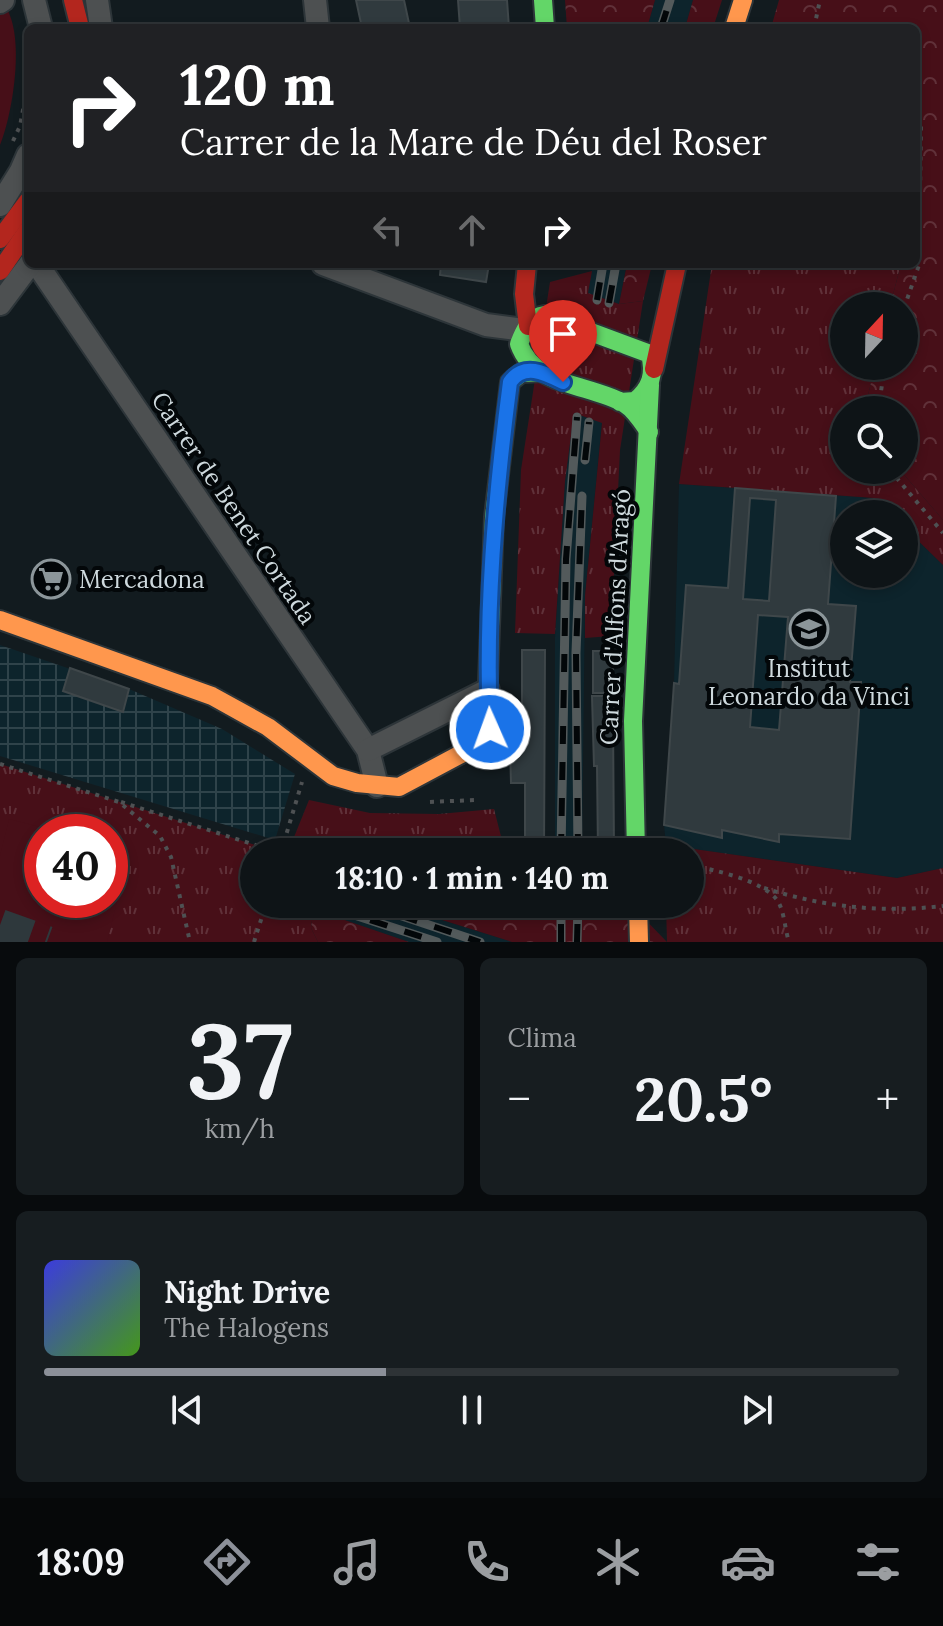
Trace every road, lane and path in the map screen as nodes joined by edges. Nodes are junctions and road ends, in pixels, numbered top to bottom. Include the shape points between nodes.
1 (34, 0) edge
2 (73, 0) edge
3 (97, 0) edge
4 (315, 0) edge
5 (543, 0) edge
6 (743, 0) edge
7 (820, 0) edge
8 (51, 14) edge
9 (79, 24) edge
10 (100, 24) edge
11 (318, 24) edge
12 (545, 24) edge
13 (735, 24) edge
14 (815, 24) edge
15 (24, 104) edge
16 (920, 122) edge
17 (20, 150) edge
18 (920, 194) edge
19 (0, 205) edge
20 (24, 218) edge
21 (19, 240) edge
22 (27, 268) edge
23 (40, 268) edge
24 (334, 268) edge
25 (527, 268) edge
26 (676, 268) edge
27 (918, 268) edge
28 (0, 271) edge
29 (910, 292) edge
30 (0, 304) edge
31 (665, 318) junction
32 (527, 325) junction
33 (623, 342) junction
34 (543, 372) junction
35 (652, 377) junction
36 (620, 402) junction
37 (649, 432) junction
38 (902, 484) edge
39 (943, 533) edge
40 (0, 620) edge
41 (488, 690) junction
42 (368, 750) junction
43 (0, 764) edge
44 (305, 772) dead end
45 (388, 786) junction
46 (119, 802) junction
47 (284, 838) edge
48 (636, 838) edge
49 (240, 840) edge
50 (704, 868) edge
51 (764, 888) junction
52 (943, 906) edge
53 (262, 918) edge
54 (638, 918) edge
55 (190, 942) edge
56 (254, 942) edge
57 (639, 942) edge
58 (789, 942) edge

1 - 8 street
2 - 9 street
3 - 10 street
4 - 11 street
5 - 12 street
6 - 13 street
7 - 14 path
15 - 17 path
16 - 18 path
17 - 19 street via 21,171
20 - 21 street
21 - 28 street
22 - 30 street
23 - 42 street, Carrer de Benet Cortada
24 - 32 street via 491,326
25 - 32 street
26 - 31 street, Carrer d'Alfons d'Aragó
27 - 29 path
31 - 33 street via 651,335
31 - 35 street, Carrer d'Alfons d'Aragó
32 - 33 street via 557,318
32 - 34 street via 524,358
33 - 35 street via 650,354
34 - 36 street
34 - 41 street via 524,370 510,382 494,517
35 - 36 street via 635,401
35 - 37 street, Carrer d'Alfons d'Aragó
36 - 37 street via 637,413
37 - 48 street, Carrer d'Alfons d'Aragó via 633,721
38 - 39 path
40 - 45 street via 212,696 268,727 333,776
41 - 42 street
41 - 45 street via 490,729 484,739 442,766
42 - 45 street, Carrer de Benet Cortada
43 - 46 path
44 - 47 path
46 - 49 path
46 - 55 path via 160,836 171,857
50 - 51 path
51 - 52 path via 814,903
51 - 58 path via 779,901
53 - 56 path
54 - 57 street

